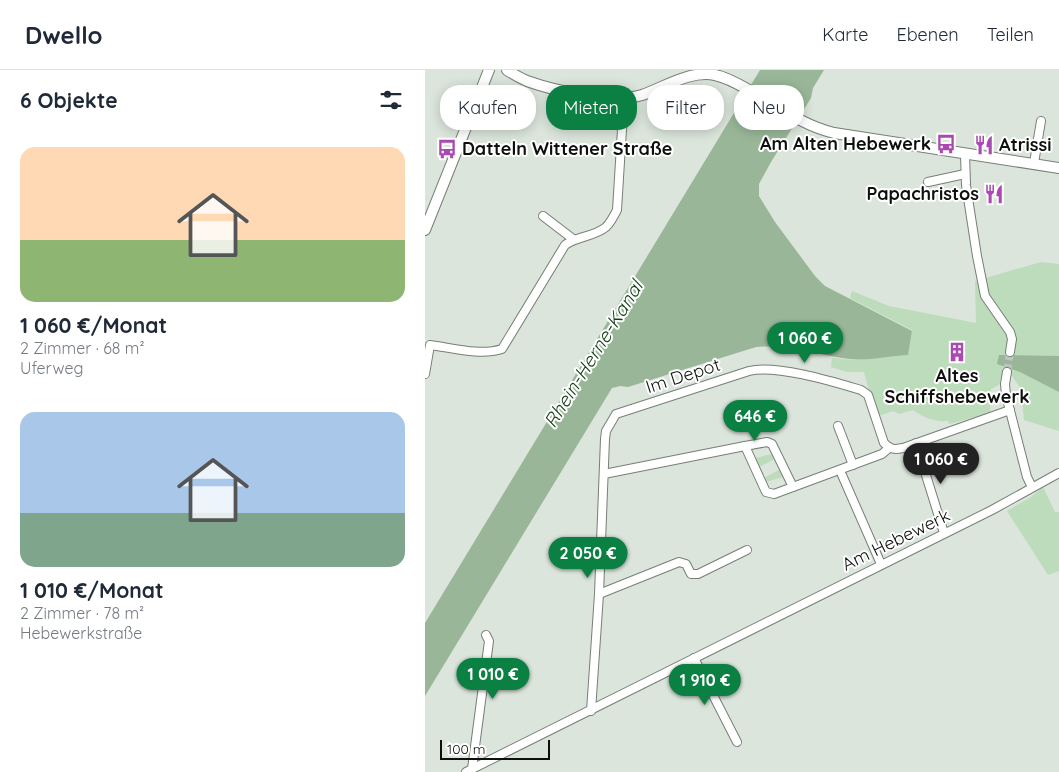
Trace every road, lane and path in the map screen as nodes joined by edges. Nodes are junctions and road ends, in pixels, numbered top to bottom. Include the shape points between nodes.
1 (489, 70) edge
2 (507, 70) edge
3 (546, 86) edge
4 (637, 95) edge
5 (1041, 121) dead end
6 (622, 130) edge
7 (965, 154) junction
8 (1034, 164) junction
9 (1059, 168) edge
10 (965, 174) junction
11 (928, 182) dead end
12 (543, 216) dead end
13 (425, 230) edge
14 (573, 239) junction
15 (1010, 352) tunnel mouth
16 (1007, 372) tunnel mouth
17 (425, 374) edge
18 (1010, 410) junction
19 (838, 426) dead end
20 (916, 443) junction
21 (745, 446) junction
22 (889, 448) junction
23 (853, 465) junction
24 (1059, 473) edge
25 (604, 474) junction
26 (842, 475) dead end
27 (793, 487) junction
28 (1032, 487) junction
29 (944, 533) junction
30 (747, 550) dead end
31 (881, 564) junction
32 (599, 594) junction
33 (486, 635) dead end
34 (694, 658) junction
35 (591, 710) junction
36 (737, 742) dead end
37 (469, 770) edge

1 - 13 main road
2 - 3 main road via 525,80
4 - 7 main road via 690,76 718,76 743,86 819,130
5 - 8 street
6 - 14 street via 617,210 598,233
7 - 8 main road
7 - 10 street
8 - 9 main road
10 - 11 street
10 - 15 street via 985,296 1011,334
12 - 14 street
14 - 17 street via 565,245 502,349 482,352 430,345
16 - 18 street via 1005,389
18 - 20 street
18 - 28 street
19 - 23 street
20 - 22 street
20 - 29 street
21 - 25 street
21 - 27 street via 772,444
21 - 27 street via 766,492 774,494
22 - 23 street
22 - 25 street, Im Depot via 880,436 868,395 861,390 761,368 616,414 606,431
23 - 27 street
24 - 28 street, Am Hebewerk
25 - 32 street, Im Depot
26 - 31 street
28 - 29 street, Am Hebewerk
29 - 31 street, Am Hebewerk
30 - 32 street via 698,574 691,574 686,564 679,562
31 - 34 street, Am Hebewerk
32 - 35 street, Im Depot
33 - 37 street via 489,641
34 - 35 street, Am Hebewerk
34 - 36 street
35 - 37 street, Am Hebewerk

